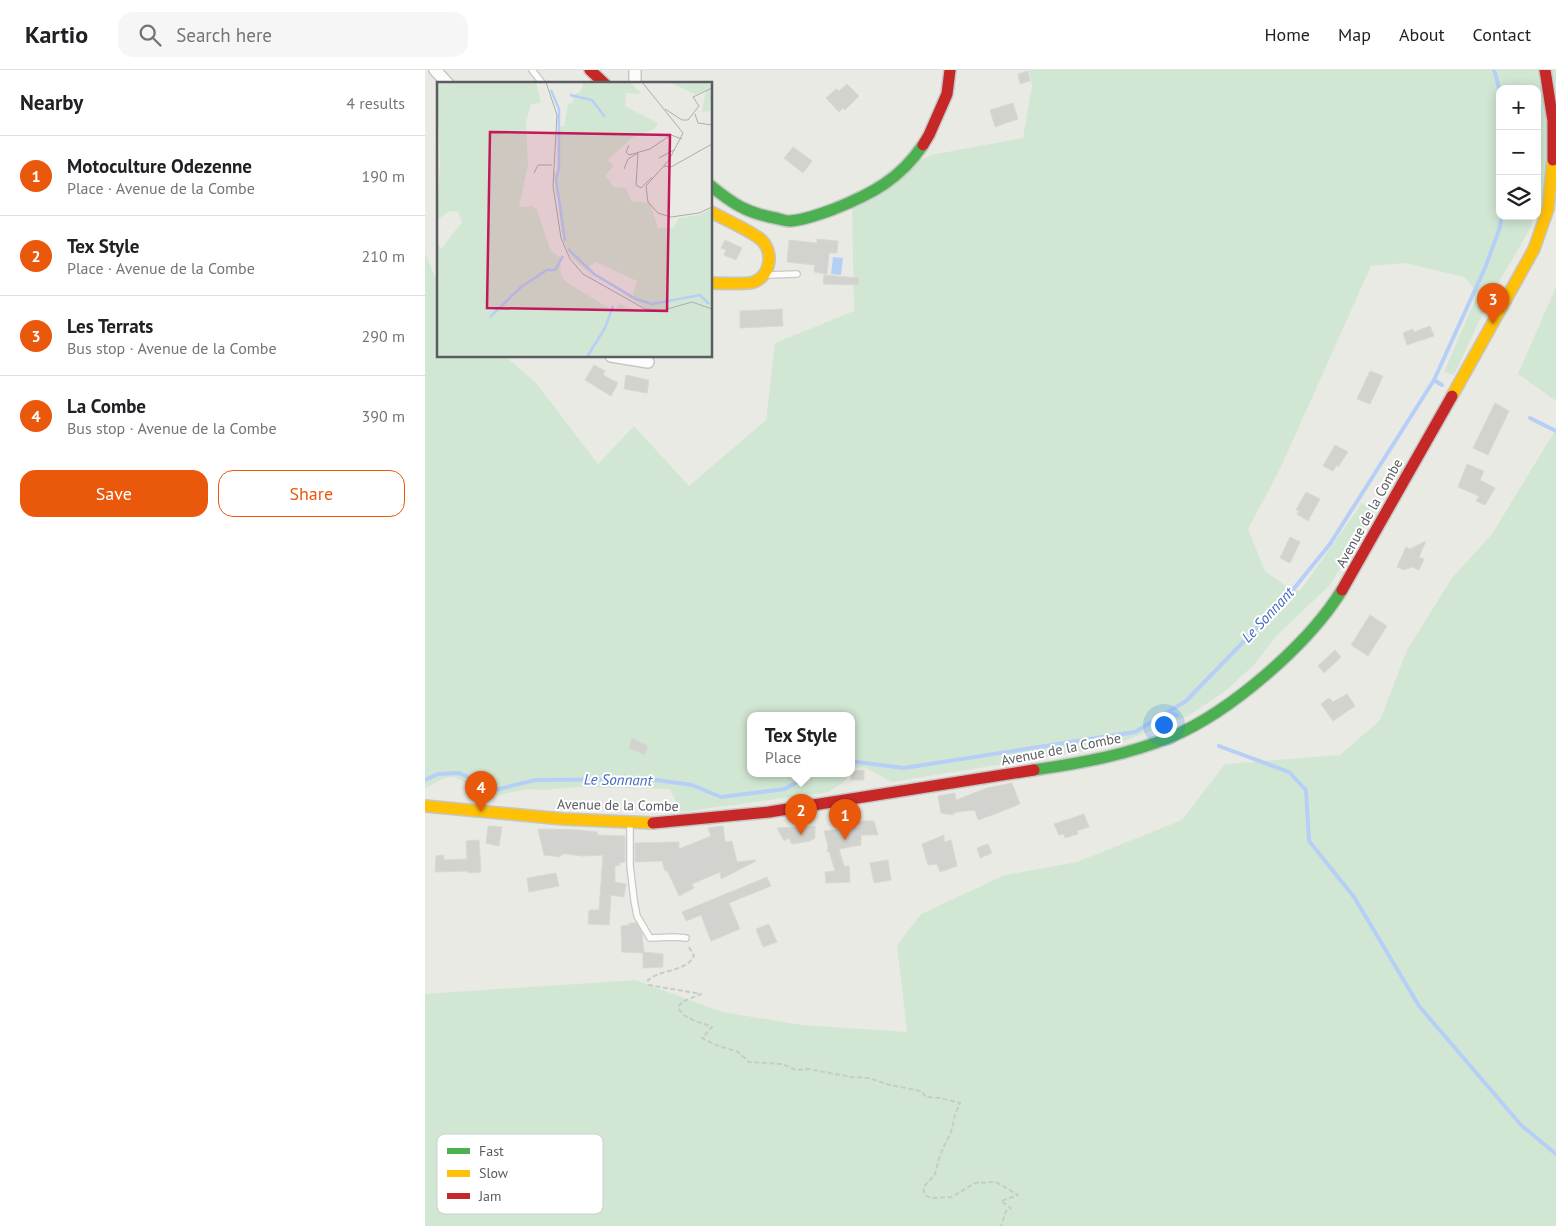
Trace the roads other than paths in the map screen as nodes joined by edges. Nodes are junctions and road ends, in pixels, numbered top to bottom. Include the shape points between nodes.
1 (435, 70) edge
2 (532, 70) edge
3 (590, 70) edge
4 (950, 70) edge
5 (1545, 70) edge
6 (446, 82) edge
7 (541, 82) edge
8 (603, 82) edge
9 (713, 188) edge
10 (713, 216) edge
11 (797, 274) dead end
12 (764, 275) junction
13 (713, 283) edge
14 (623, 358) edge
15 (648, 362) dead end
16 (425, 806) edge
17 (630, 822) junction
18 (687, 938) road end

1 - 6 street
2 - 7 lane
3 - 8 main road
4 - 9 main road via 947,94 929,135 911,162 889,182 860,199 815,216 789,221 754,214 729,201
5 - 17 main road, Avenue de la Combe via 1550,87 1556,149 1548,210 1534,249 1356,567 1330,609 1277,665 1235,699 1171,737 1103,759 769,812 694,820
10 - 12 main road via 759,238 768,246 770,261
11 - 12 lane
12 - 13 main road via 753,283
14 - 15 street
16 - 17 main road, Avenue de la Combe via 545,818
17 - 18 lane via 630,865 637,916 649,938

